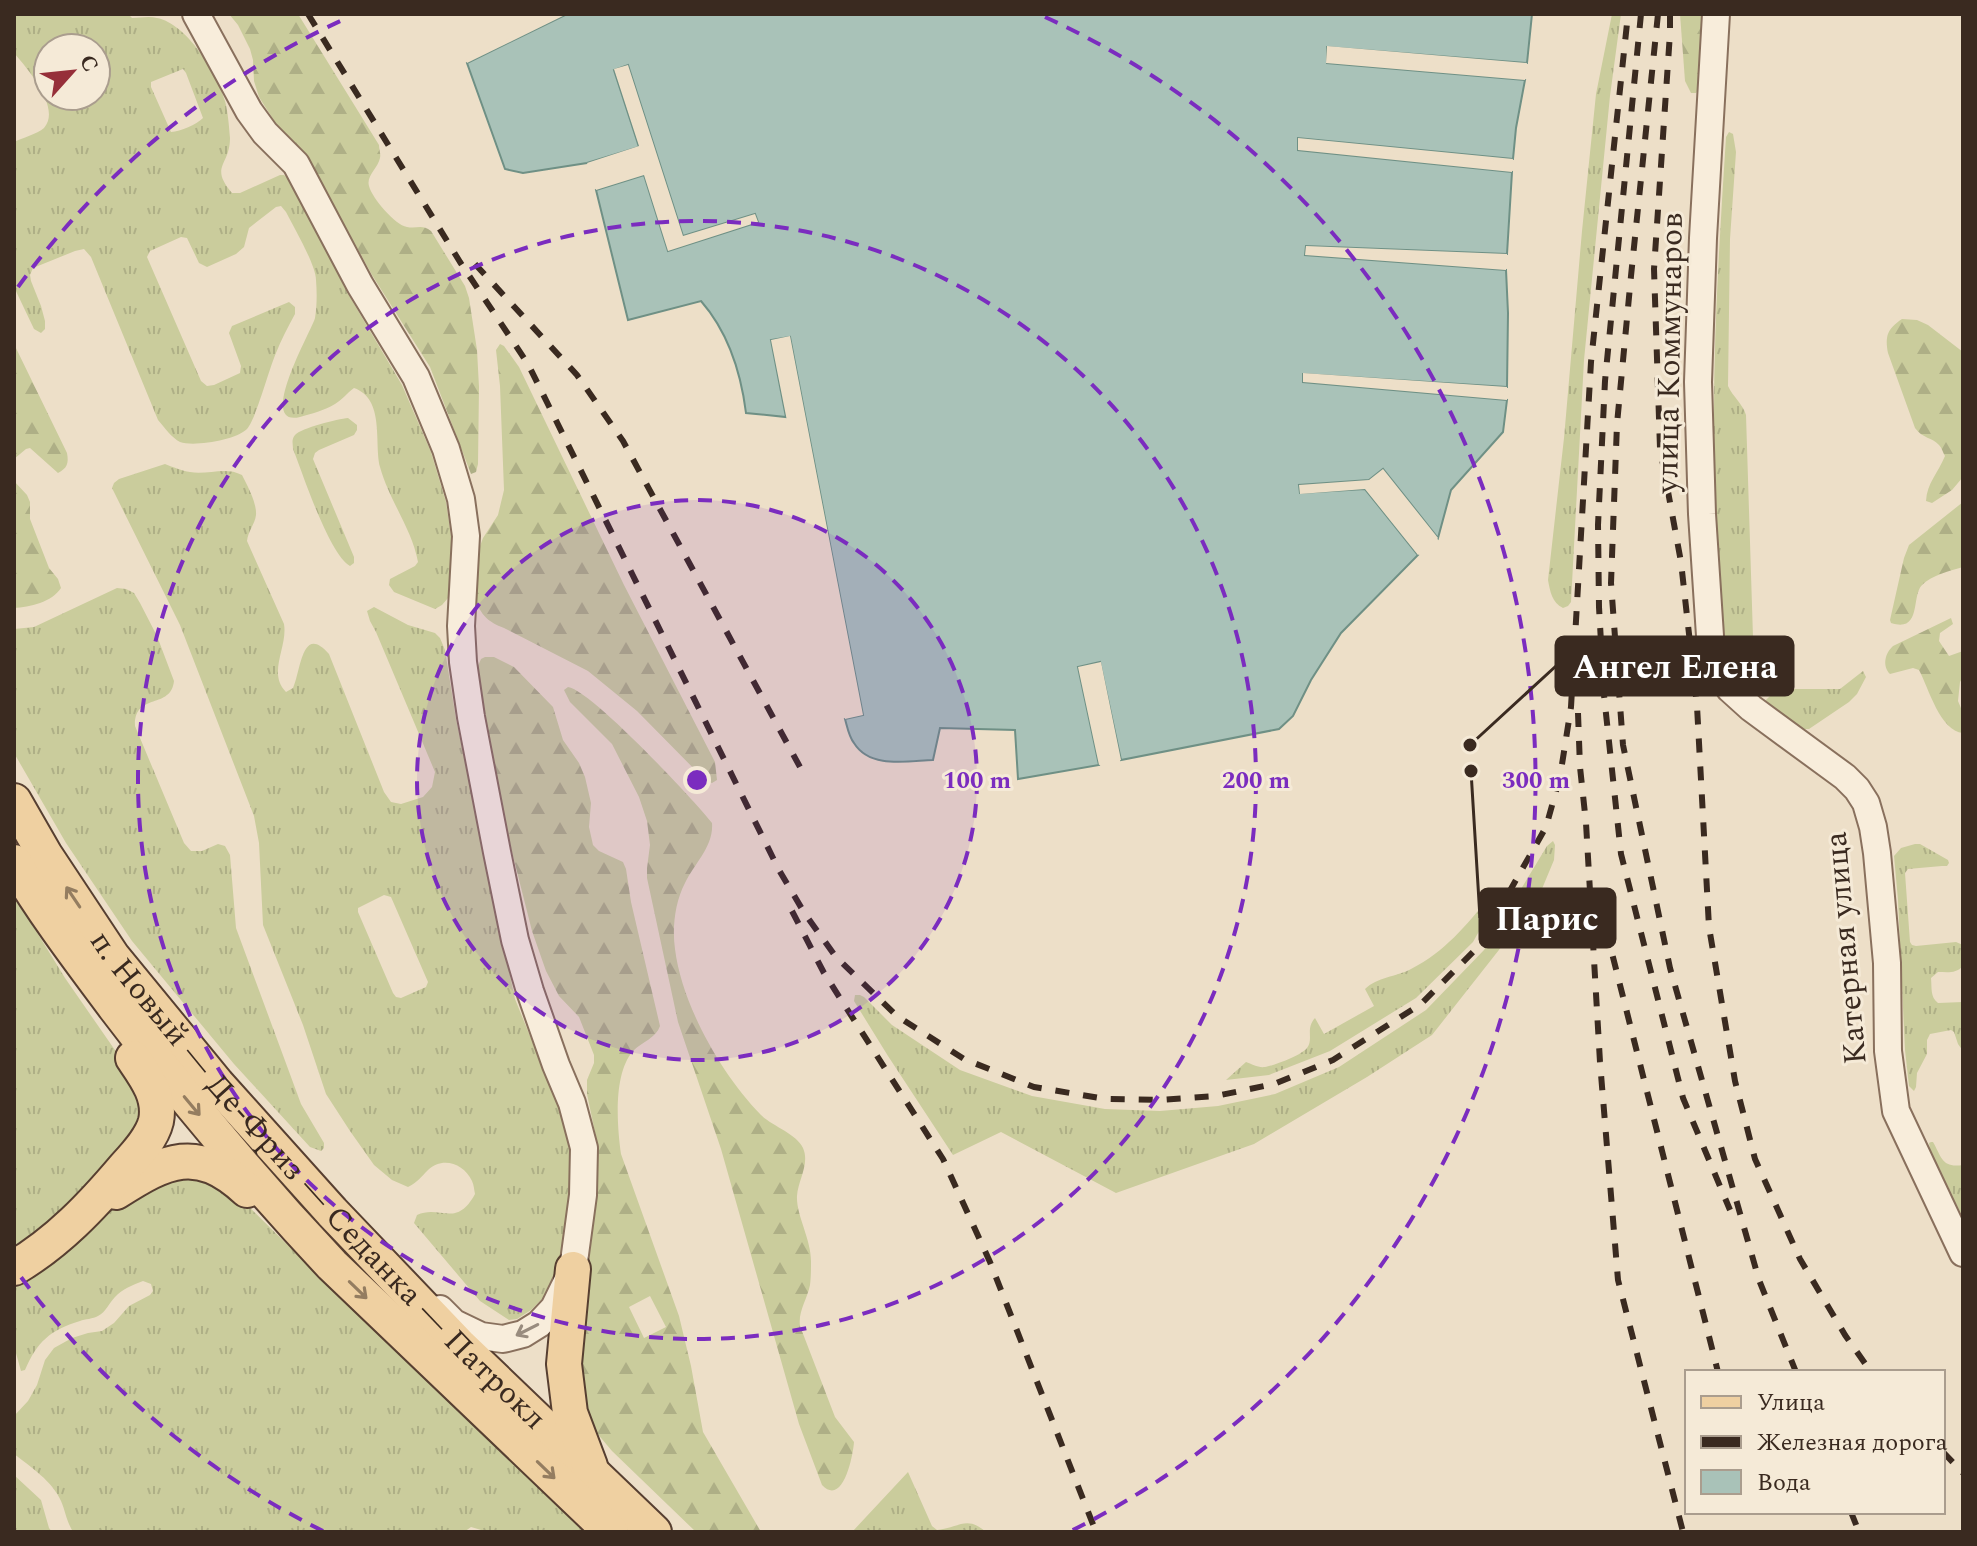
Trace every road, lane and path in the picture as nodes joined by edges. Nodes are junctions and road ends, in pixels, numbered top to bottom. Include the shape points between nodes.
1 (196, 14) edge
2 (1716, 14) edge
3 (1730, 689) joint
4 (14, 801) edge
5 (14, 862) edge
6 (70, 948) junction
7 (89, 1209) junction
8 (332, 1212) junction
9 (303, 1234) junction
10 (1963, 1253) edge
11 (14, 1268) edge
12 (573, 1269) junction
13 (593, 1474) junction
14 (611, 1532) edge
15 (654, 1532) edge

1 - 12 street via 249,111 296,164 416,377 446,449 466,536 461,626 473,732 515,940 584,1148
2 - 3 street, улица Коммунаров via 1698,382 1711,651
3 - 10 street, Катерная улица via 1845,777 1866,803 1881,891 1896,1111
8 -> 4 main road, п. Новый — Де-Фриз — Седанка — Патрокл via 112,956
5 - 6 main road, п. Новый — Де-Фриз — Седанка — Патрокл
6 - 7 main road via 73,973 156,1097 156,1122 142,1148
6 -> 9 main road, п. Новый — Де-Фриз — Седанка — Патрокл via 191,1105
7 - 9 main road via 149,1171 169,1164 206,1163 233,1177 282,1223
7 - 11 main road
12 -> 8 street via 554,1308 539,1324 503,1339 481,1336 454,1323 355,1223
8 - 13 main road, п. Новый — Де-Фриз — Седанка — Патрокл
9 -> 14 main road, п. Новый — Де-Фриз — Седанка — Патрокл
12 - 13 main road via 564,1364 570,1413
13 - 15 main road, п. Новый — Де-Фриз — Седанка — Патрокл

